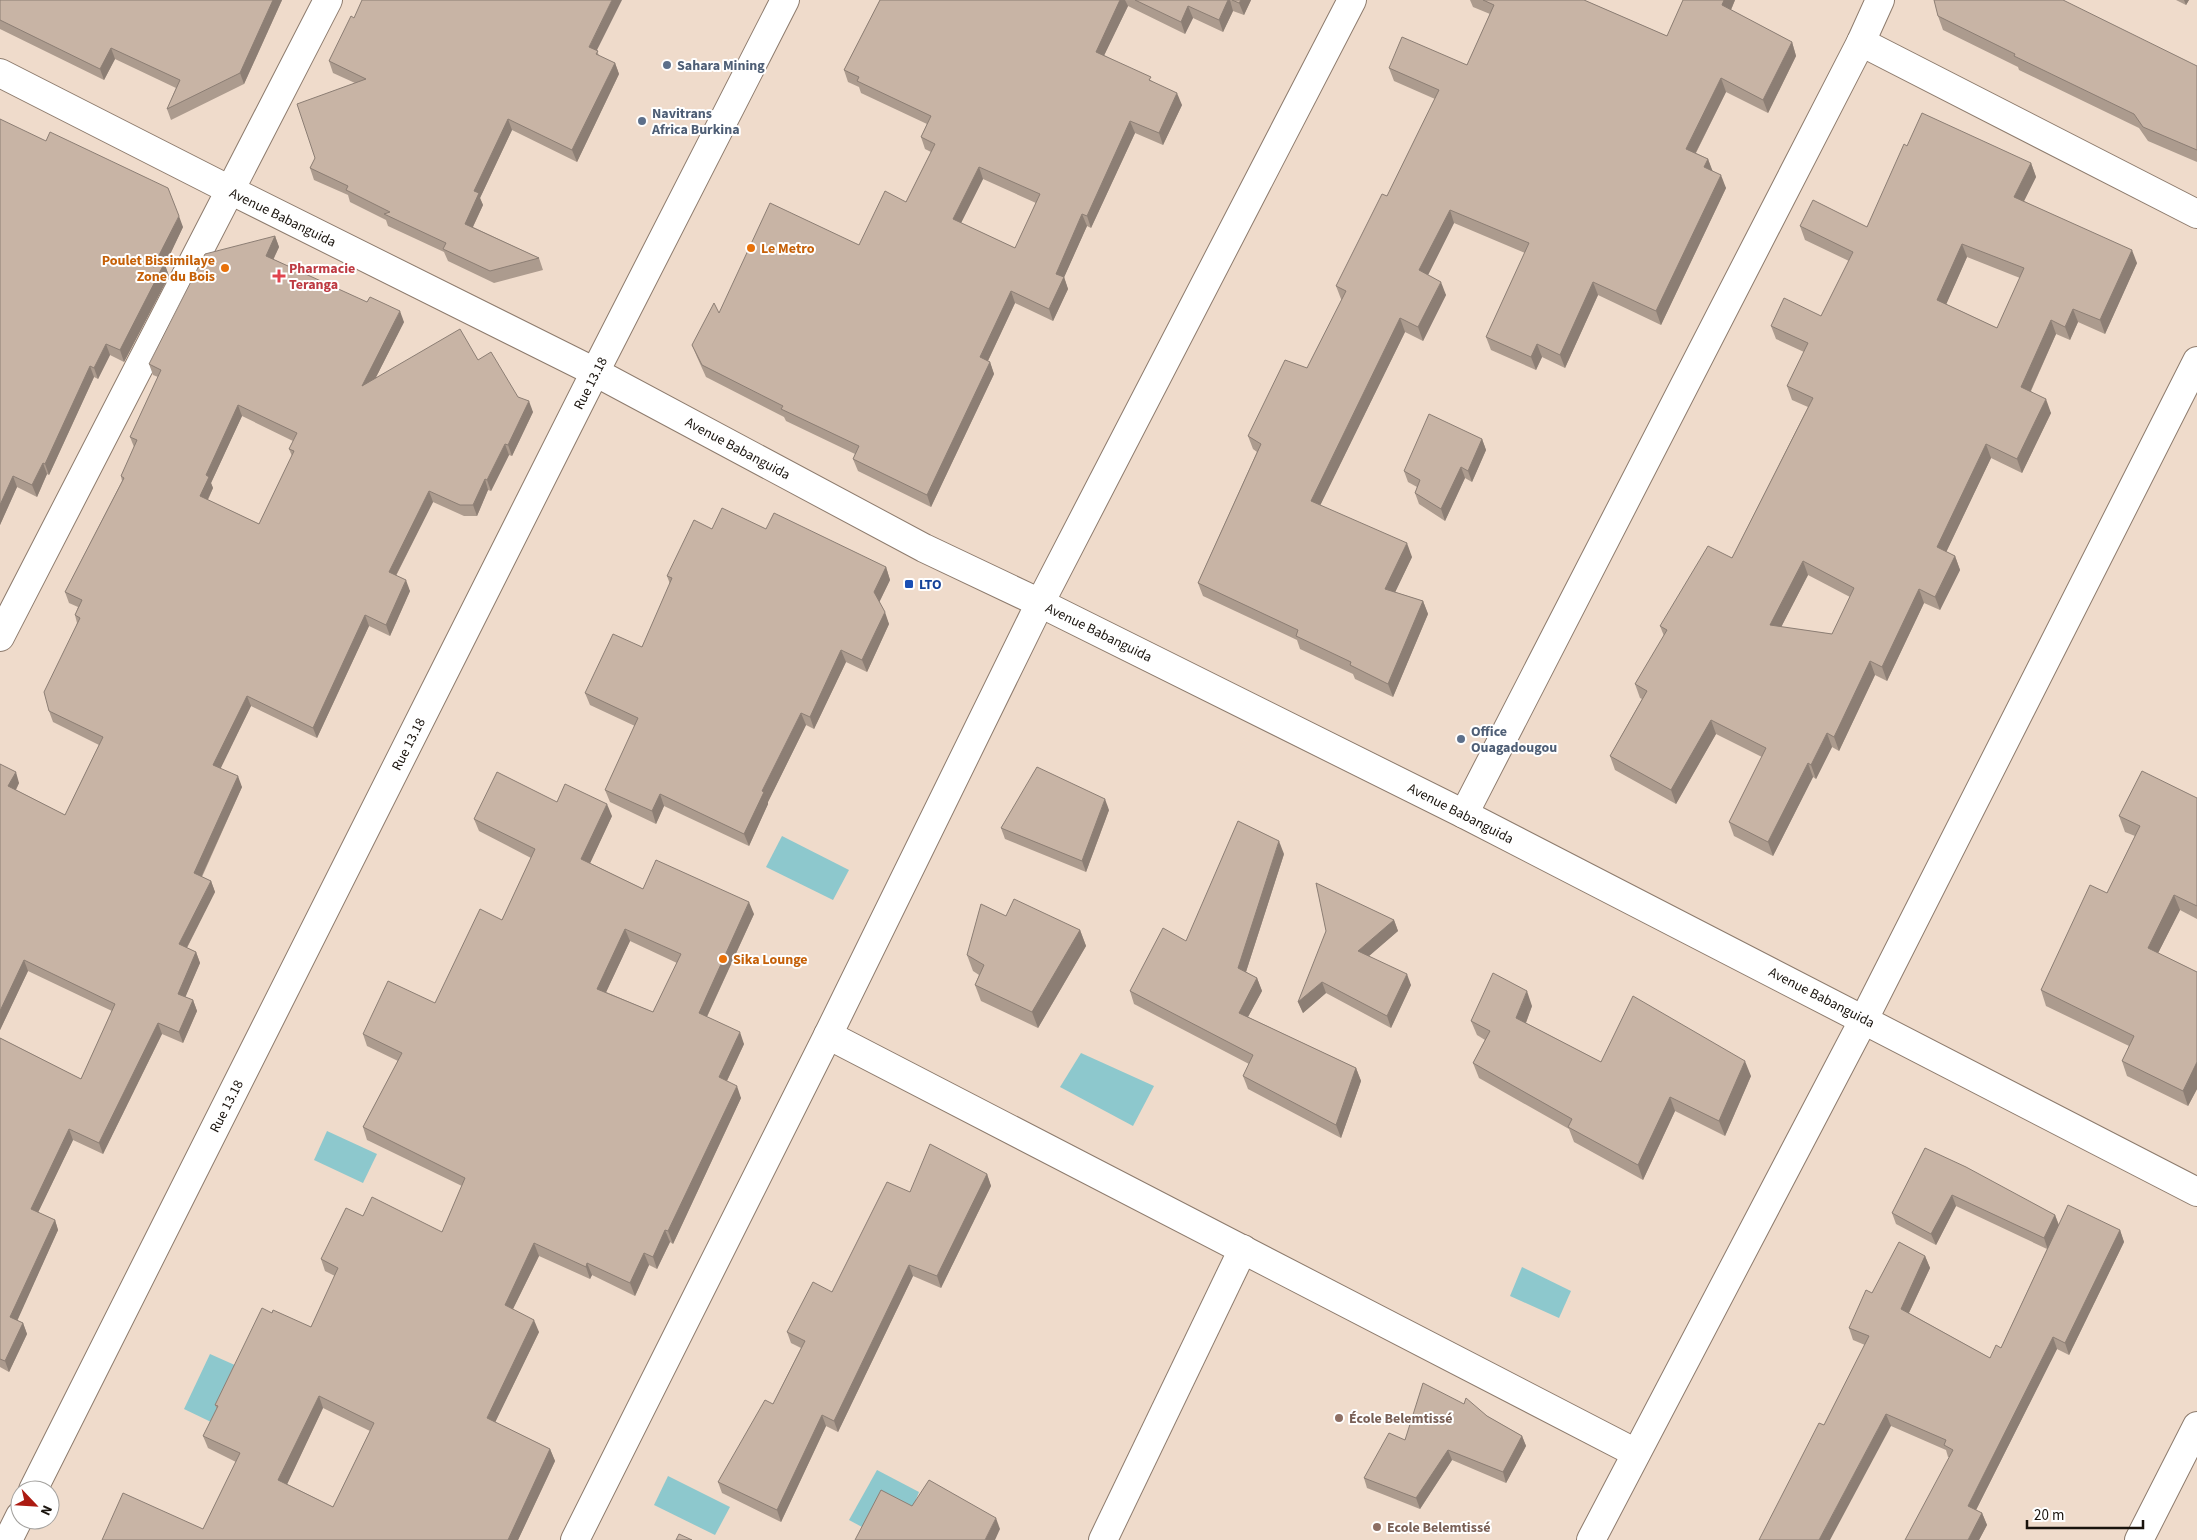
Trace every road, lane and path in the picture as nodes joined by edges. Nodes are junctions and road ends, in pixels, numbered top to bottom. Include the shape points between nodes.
1 (328, 0) edge
2 (785, 0) edge
3 (1352, 0) edge
4 (1880, 0) edge
5 (1861, 42) junction
6 (0, 73) edge
7 (230, 190) junction
8 (2197, 214) edge
9 (2197, 361) edge
10 (595, 372) junction
11 (1040, 603) junction
12 (0, 638) edge
13 (1464, 814) junction
14 (1864, 1019) junction
15 (828, 1035) junction
16 (2197, 1192) edge
17 (1243, 1249) junction
18 (2197, 1426) edge
19 (1636, 1453) junction
20 (38, 1480) edge
21 (575, 1540) edge
22 (1103, 1540) edge
23 (1592, 1540) edge
24 (2139, 1540) edge

1 - 7 street
2 - 10 street, Rue 13.18
3 - 11 street
4 - 5 street
5 - 8 street
5 - 13 street
6 - 7 street, Avenue Babanguida
7 - 10 street, Avenue Babanguida
7 - 12 street
9 - 14 street
10 - 11 street, Avenue Babanguida via 924,548
10 - 20 street, Rue 13.18
11 - 13 street, Avenue Babanguida
11 - 15 street
13 - 14 street, Avenue Babanguida
14 - 16 street, Avenue Babanguida
14 - 19 street
15 - 17 street
15 - 21 street
17 - 19 street
17 - 22 street
18 - 24 street
19 - 23 street

